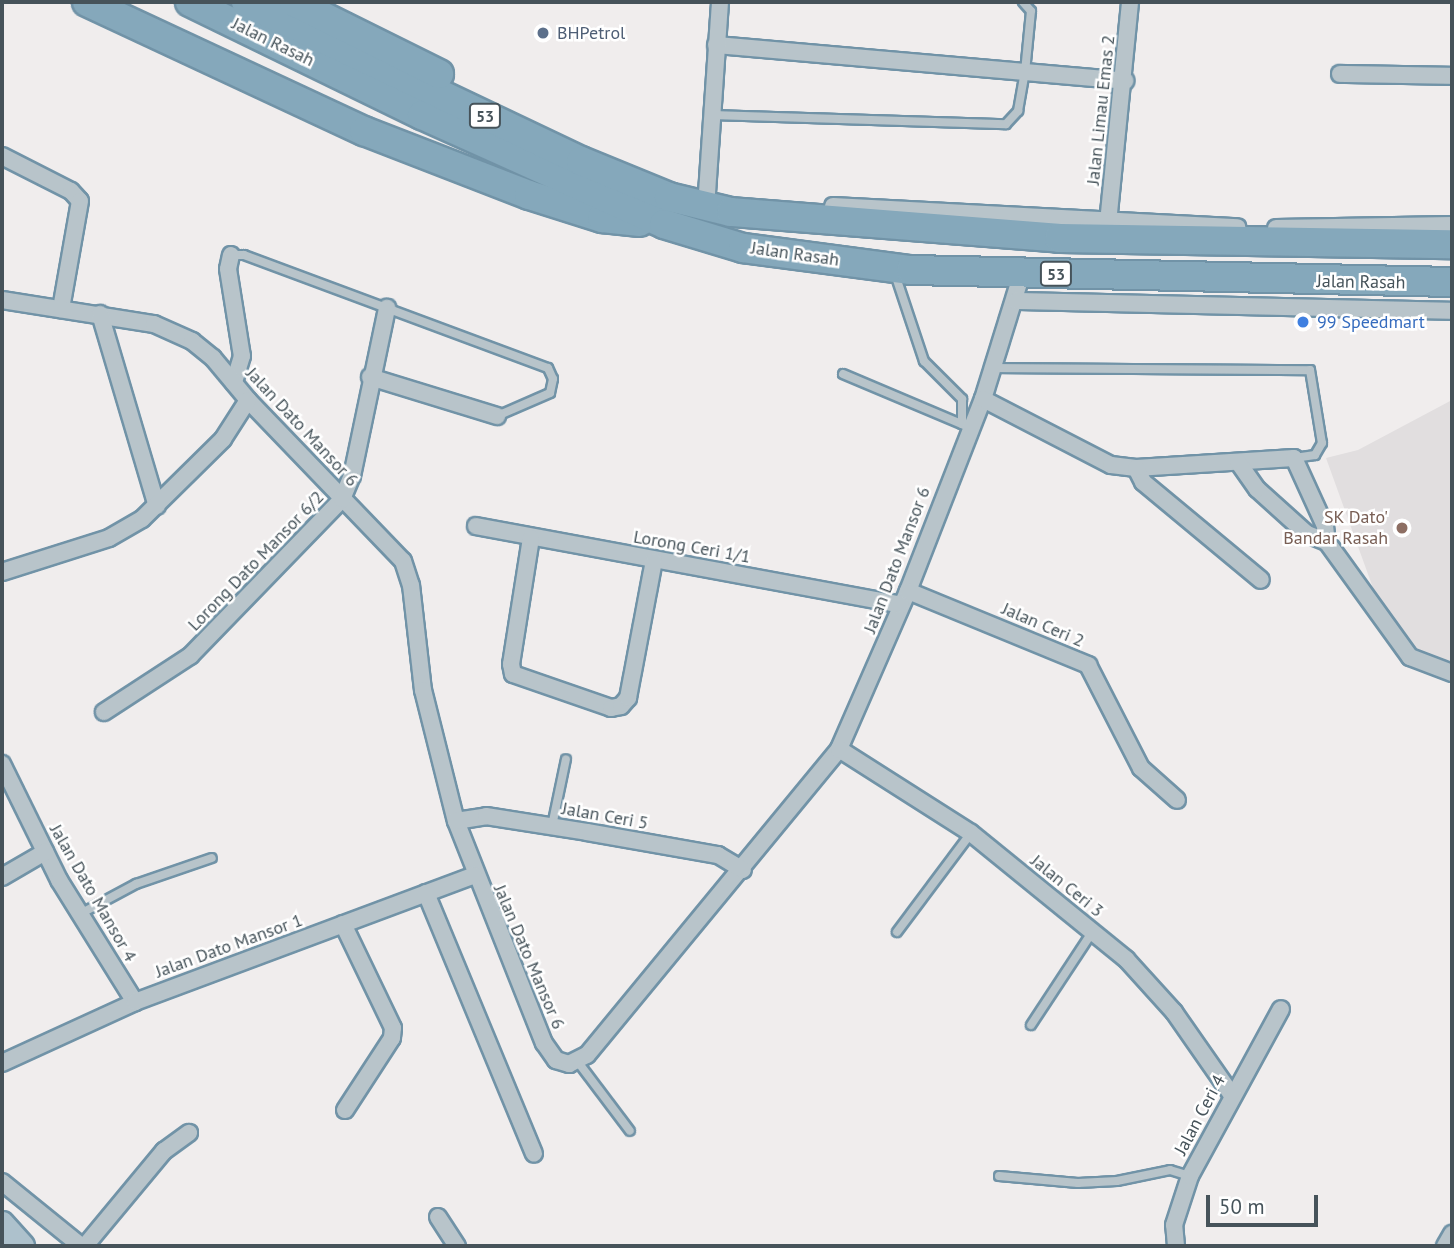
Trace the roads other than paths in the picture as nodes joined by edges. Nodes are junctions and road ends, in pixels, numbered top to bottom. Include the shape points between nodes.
1 (87, 2) edge
2 (190, 2) edge
3 (294, 2) edge
4 (720, 2) edge
5 (1023, 2) edge
6 (1130, 2) edge
7 (234, 9) edge
8 (716, 45) junction
9 (1025, 72) junction
10 (1340, 75) dead end
11 (1452, 76) edge
12 (1125, 81) junction
13 (712, 115) junction
14 (2, 156) edge
15 (654, 181) junction
16 (707, 193) junction
17 (731, 212) junction
18 (1108, 222) junction
19 (664, 224) junction
20 (1452, 225) edge
21 (1452, 244) edge
22 (231, 256) joint
23 (893, 267) junction
24 (1022, 273) junction
25 (1452, 282) edge
26 (1387, 283) junction
27 (2, 300) edge
28 (1016, 301) junction
29 (387, 308) junction
30 (61, 309) junction
31 (1386, 312) junction
32 (1452, 312) edge
33 (100, 314) junction
34 (993, 368) junction
35 (842, 374) dead end
36 (370, 377) junction
37 (234, 383) junction
38 (983, 399) junction
39 (248, 400) junction
40 (497, 416) joint
41 (966, 426) junction
42 (1294, 458) junction
43 (1238, 462) junction
44 (1136, 468) junction
45 (342, 499) junction
46 (157, 506) junction
47 (476, 526) dead end
48 (531, 538) junction
49 (1327, 542) junction
50 (654, 561) junction
51 (2, 572) edge
52 (1261, 580) dead end
53 (905, 598) junction
54 (1452, 673) edge
55 (104, 712) dead end
56 (839, 749) junction
57 (566, 759) dead end
58 (2, 764) edge
59 (1177, 800) dead end
60 (456, 821) junction
61 (552, 826) junction
62 (971, 833) junction
63 (45, 852) junction
64 (212, 858) dead end
65 (743, 870) junction
66 (474, 875) junction
67 (2, 877) edge
68 (426, 893) junction
69 (80, 914) junction
70 (343, 924) junction
71 (1093, 931) junction
72 (897, 932) dead end
73 (135, 1002) junction
74 (1281, 1009) dead end
75 (1031, 1025) dead end
76 (578, 1062) junction
77 (2, 1063) edge
78 (1232, 1096) junction
79 (345, 1110) dead end
80 (630, 1131) dead end
81 (189, 1133) dead end
82 (534, 1154) dead end
83 (999, 1176) dead end
84 (1190, 1176) junction
85 (2, 1182) edge
86 (438, 1217) dead end
87 (2, 1224) edge
88 (1452, 1234) edge
89 (22, 1246) edge
90 (83, 1246) edge
91 (457, 1246) edge
92 (1176, 1246) edge
93 (1445, 1246) edge

1 - 19 highway via 364,131 529,195 601,218
2 - 7 highway, Jalan Rasah / 53
3 - 15 highway
4 - 8 street
5 - 9 lane via 1031,11
6 - 12 street, Jalan Limau Emas 2
7 - 17 highway, Jalan Rasah / 53 via 669,197
7 - 19 highway, Jalan Rasah / 53 via 422,115
8 - 9 street
8 - 13 street
9 - 12 street
9 - 13 lane via 1018,111 1006,124
10 - 11 street
12 - 18 street, Jalan Limau Emas 2
13 - 16 street
14 - 30 street via 71,191 80,201
15 - 16 street
15 - 17 highway
16 - 18 street via 749,201
17 - 21 highway, Jalan Rasah / 53 via 1059,238
18 - 20 street via 1266,228
19 - 23 highway, Jalan Rasah / 53 via 743,248
22 - 29 lane via 244,255
22 - 37 street via 228,269 242,356
23 - 24 highway, Jalan Rasah / 53
23 - 41 lane via 924,360 962,398
24 - 26 highway, Jalan Rasah / 53
24 - 28 street, Jalan Dato Mansor 6
25 - 26 highway, Jalan Rasah / 53
26 - 31 street
27 - 30 street, Jalan Dato Mansor 6
28 - 31 street
28 - 34 street, Jalan Dato Mansor 6
29 - 36 street, Lorong Dato Mansor 6/2
29 - 40 lane via 548,368 553,379 550,393
30 - 33 street, Jalan Dato Mansor 6
31 - 32 street
33 - 37 street, Jalan Dato Mansor 6 via 155,324 192,341
33 - 46 street
34 - 38 street, Jalan Dato Mansor 6
34 - 42 lane via 1310,370 1322,443 1315,455
35 - 41 lane
36 - 40 street
36 - 45 street, Lorong Dato Mansor 6/2 via 352,476
37 - 39 street, Jalan Dato Mansor 6
38 - 41 street, Jalan Dato Mansor 6
38 - 44 street via 1096,461
39 - 45 street, Jalan Dato Mansor 6
39 - 46 street via 223,439
41 - 53 street, Jalan Dato Mansor 6
42 - 43 street
42 - 49 street via 1325,526
43 - 44 street
43 - 49 street via 1256,489 1307,534
44 - 52 street via 1143,482
45 - 55 street, Lorong Dato Mansor 6/2 via 190,656
45 - 60 street, Jalan Dato Mansor 6 via 393,548 409,573 423,690
46 - 51 street via 109,538
47 - 48 street, Lorong Ceri 1/1
48 - 50 street, Lorong Ceri 1/1
48 - 50 street via 513,674 611,708 628,698
49 - 54 street via 1410,657
50 - 53 street, Lorong Ceri 1/1
53 - 56 street, Jalan Dato Mansor 6
53 - 59 street, Jalan Ceri 2 via 1088,665 1141,768
56 - 62 street, Jalan Ceri 3
56 - 65 street, Jalan Dato Mansor 6
57 - 61 lane
58 - 63 street, Jalan Dato Mansor 4
60 - 61 street, Jalan Ceri 5 via 486,817
60 - 66 street, Jalan Dato Mansor 6
61 - 65 street, Jalan Ceri 5 via 718,855
62 - 71 street, Jalan Ceri 3
62 - 72 lane
63 - 67 street
63 - 69 street, Jalan Dato Mansor 4
64 - 69 lane via 136,884
65 - 76 street, Jalan Dato Mansor 6
66 - 68 street, Jalan Dato Mansor 1
66 - 76 street, Jalan Dato Mansor 6 via 544,1043 556,1060
68 - 70 street, Jalan Dato Mansor 1
68 - 82 street
69 - 73 street, Jalan Dato Mansor 4
70 - 73 street, Jalan Dato Mansor 1
70 - 79 street via 393,1028 392,1038
71 - 75 lane
71 - 78 street, Jalan Ceri 3 via 1126,959 1174,1012
73 - 77 street, Jalan Dato Mansor 1
74 - 78 street, Jalan Ceri 4
76 - 80 lane
78 - 84 street, Jalan Ceri 4
81 - 90 street via 164,1151
83 - 84 lane via 1078,1183 1170,1170
84 - 92 street, Jalan Ceri 4 via 1174,1225
85 - 90 street
86 - 91 street
87 - 89 main road
88 - 93 street

